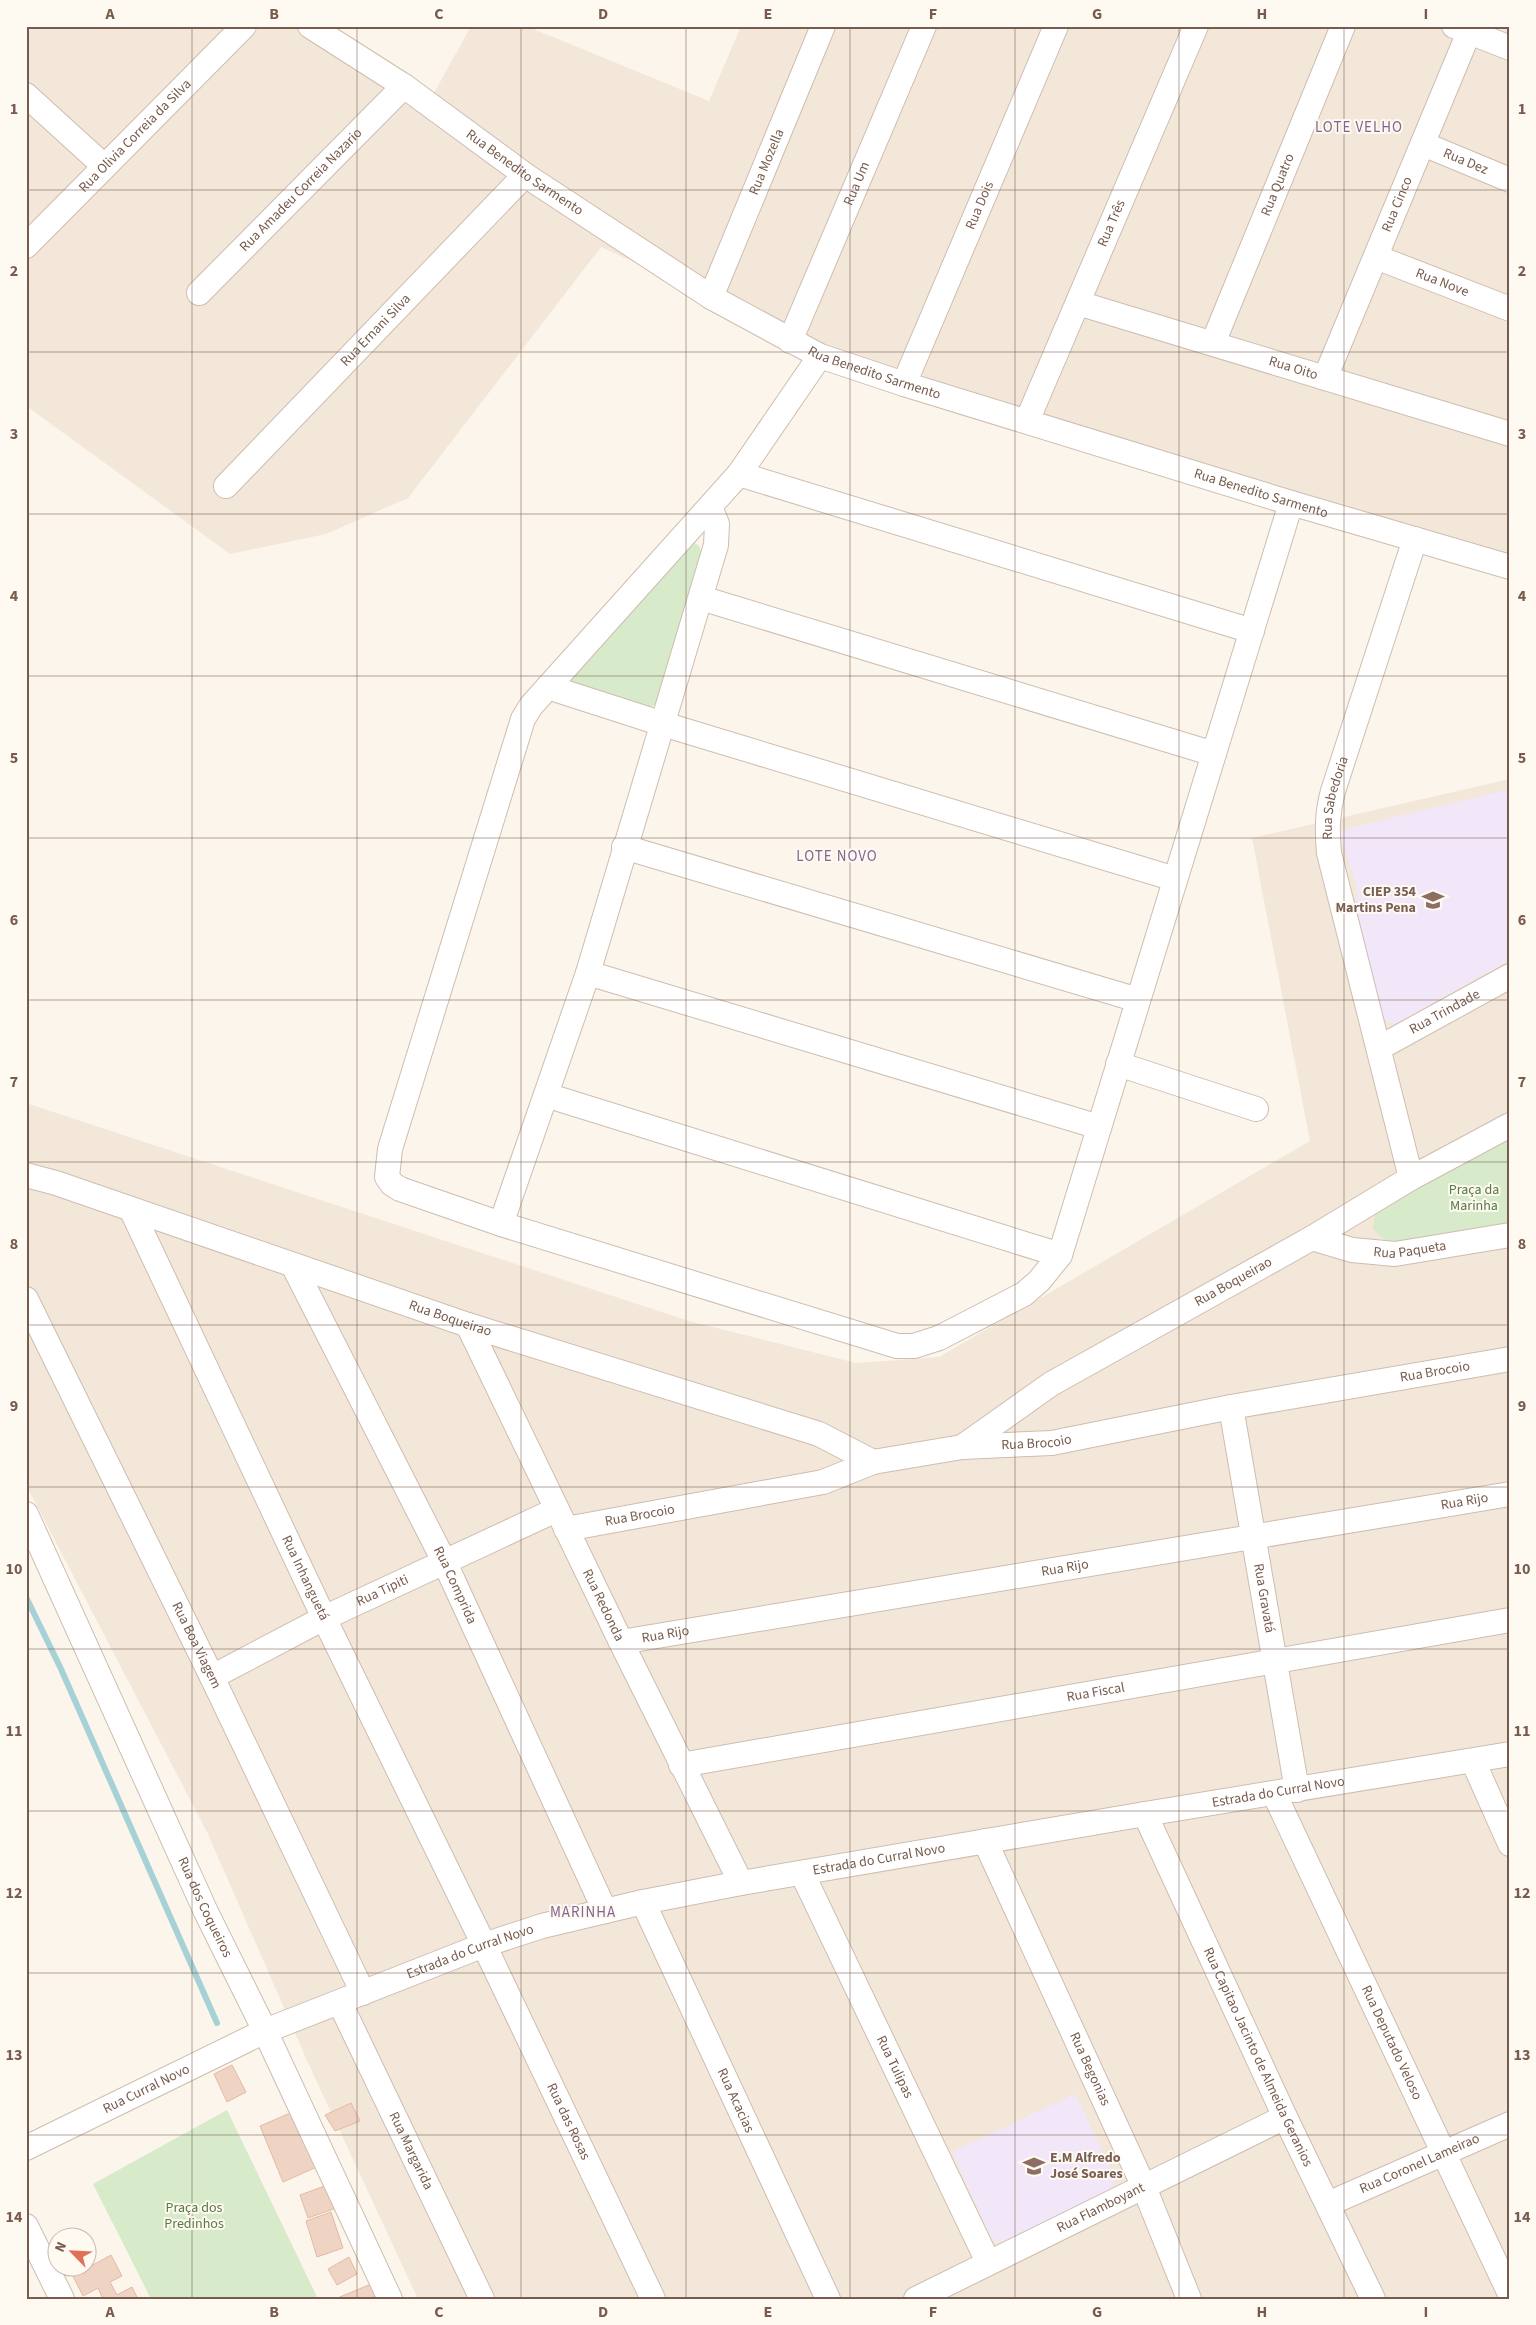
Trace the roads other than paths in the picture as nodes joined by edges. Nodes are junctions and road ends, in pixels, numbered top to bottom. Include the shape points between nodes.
1 (244, 26) edge
2 (310, 26) edge
3 (823, 26) edge
4 (924, 26) edge
5 (1056, 26) edge
6 (1196, 26) edge
7 (1343, 26) edge
8 (1462, 29) edge
9 (1510, 48) edge
10 (404, 86) junction
11 (26, 94) edge
12 (1423, 144) junction
13 (104, 166) junction
14 (525, 175) junction
15 (1510, 180) edge
16 (26, 246) edge
17 (1376, 257) junction
18 (199, 294) dead end
19 (711, 296) junction
20 (1078, 303) junction
21 (1510, 309) edge
22 (790, 341) junction
23 (1214, 343) junction
24 (820, 356) junction
25 (1325, 378) junction
26 (904, 384) junction
27 (1027, 421) junction
28 (1510, 434) edge
29 (739, 474) junction
30 (226, 486) dead end
31 (1291, 504) junction
32 (710, 507) junction
33 (1414, 539) junction
34 (1510, 567) edge
35 (700, 598) junction
36 (1252, 630) junction
37 (548, 687) junction
38 (663, 724) junction
39 (1214, 754) junction
40 (624, 847) junction
41 (1175, 879) junction
42 (588, 973) junction
43 (1510, 976) edge
44 (1138, 1000) junction
45 (1379, 1048) junction
46 (1118, 1064) junction
47 (546, 1095) junction
48 (1256, 1109) dead end
49 (1510, 1125) edge
50 (1099, 1127) junction
51 (26, 1175) edge
52 (1412, 1178) junction
53 (131, 1209) junction
54 (501, 1224) junction
55 (1510, 1235) edge
56 (1312, 1238) junction
57 (1060, 1255) junction
58 (293, 1265) junction
59 (26, 1300) edge
60 (468, 1325) junction
61 (1510, 1359) edge
62 (1231, 1407) junction
63 (962, 1447) junction
64 (873, 1462) junction
65 (1510, 1494) edge
66 (26, 1514) edge
67 (561, 1519) junction
68 (1253, 1538) junction
69 (445, 1563) junction
70 (324, 1618) junction
71 (1510, 1620) edge
72 (621, 1642) junction
73 (1274, 1663) junction
74 (212, 1677) junction
75 (1510, 1754) edge
76 (1473, 1761) junction
77 (681, 1765) junction
78 (1286, 1791) junction
79 (1145, 1814) junction
80 (985, 1841) junction
81 (1510, 1844) edge
82 (802, 1873) junction
83 (741, 1883) junction
84 (643, 1902) junction
85 (605, 1911) junction
86 (484, 1945) junction
87 (363, 1993) junction
88 (340, 2003) junction
89 (266, 2031) junction
90 (1285, 2117) junction
91 (1510, 2124) edge
92 (26, 2148) edge
93 (1444, 2153) junction
94 (1144, 2187) junction
95 (1328, 2204) junction
96 (26, 2226) edge
97 (988, 2262) junction
98 (1510, 2294) edge
99 (62, 2299) edge
100 (390, 2299) edge
101 (482, 2299) edge
102 (653, 2299) edge
103 (828, 2299) edge
104 (916, 2299) edge
105 (1189, 2299) edge
106 (1373, 2299) edge

1 - 13 street, Rua Olivia Correia da Silva
2 - 10 street, Rua Benedito Sarmento
3 - 19 street, Rua Mozella
4 - 22 street, Rua Um
5 - 26 street, Rua Dois
6 - 20 street, Rua Três
7 - 23 street, Rua Quatro
8 - 9 street
8 - 12 street, Rua Cinco
10 - 14 street, Rua Benedito Sarmento
10 - 18 street, Rua Amadeu Correia Nazario
11 - 13 street
12 - 15 street, Rua Dez
12 - 17 street, Rua Cinco
13 - 16 street, Rua Olivia Correia da Silva
14 - 19 street, Rua Benedito Sarmento
14 - 30 street, Rua Ernani Silva
17 - 21 street, Rua Nove
17 - 25 street, Rua Cinco
19 - 22 street, Rua Benedito Sarmento
20 - 23 street, Rua Oito
20 - 27 street, Rua Três
22 - 24 street, Rua Benedito Sarmento
23 - 25 street, Rua Oito
24 - 26 street, Rua Benedito Sarmento
24 - 29 street
25 - 28 street, Rua Oito
26 - 27 street, Rua Benedito Sarmento
27 - 31 street, Rua Benedito Sarmento
29 - 32 street
29 - 36 street
31 - 33 street, Rua Benedito Sarmento
31 - 36 street
32 - 35 street via 717,524 716,545
32 - 37 street
33 - 34 street, Rua Benedito Sarmento
33 - 45 street, Rua Sabedoria via 1328,810 1329,853
35 - 38 street
35 - 39 street
36 - 39 street
37 - 38 street
37 - 54 street via 523,719 387,1166 387,1177 400,1189
38 - 40 street
38 - 41 street
39 - 41 street
40 - 42 street
40 - 44 street
41 - 44 street
42 - 47 street
42 - 50 street
43 - 45 street, Rua Trindade
44 - 46 street
45 - 52 street, Rua Sabedoria
46 - 48 street
46 - 50 street
47 - 54 street
47 - 57 street
49 - 52 street, Rua Boqueirao
50 - 57 street
51 - 53 street, Rua Boqueirao
52 - 56 street, Rua Boqueirao
53 - 58 street, Rua Boqueirao
53 - 70 street, Rua Inhanguetá
54 - 57 street via 897,1346 914,1346 939,1338 1024,1294
55 - 56 street, Rua Paqueta via 1395,1254 1352,1250
56 - 63 street, Rua Boqueirao via 1051,1384
58 - 60 street, Rua Boqueirao
58 - 69 street, Rua Comprida
59 - 74 street, Rua Boa Viagem
60 - 64 street, Rua Boqueirao via 819,1434
60 - 67 street, Rua Redonda
61 - 62 street, Rua Brocoio
62 - 63 street, Rua Brocoio via 1052,1443
62 - 68 street, Rua Gravatá
63 - 64 street, Rua Brocoio
64 - 67 street, Rua Brocoio via 823,1482
65 - 68 street, Rua Rijo
66 - 89 street, Rua dos Coqueiros via 206,1912
67 - 69 street, Rua Tipiti
67 - 72 street, Rua Redonda
68 - 72 street, Rua Rijo
68 - 73 street, Rua Gravatá
69 - 70 street, Rua Tipiti
69 - 85 street, Rua Comprida
70 - 74 street, Rua Tipiti
70 - 86 street, Rua Inhanguetá
71 - 73 street, Rua Fiscal
72 - 77 street, Rua Redonda
73 - 77 street, Rua Fiscal
73 - 78 street, Rua Gravatá
74 - 87 street, Rua Boa Viagem
75 - 76 street, Estrada do Curral Novo
76 - 78 street, Estrada do Curral Novo
76 - 81 street
77 - 83 street, Rua Redonda
78 - 79 street, Estrada do Curral Novo
78 - 93 street, Rua Deputado Veloso
79 - 80 street, Estrada do Curral Novo
79 - 90 street, Rua Capitao Jacinto de Almeida Geranios
80 - 82 street, Estrada do Curral Novo
80 - 94 street, Rua Begonias
82 - 83 street, Estrada do Curral Novo
82 - 97 street, Rua Tulipas
83 - 84 street, Estrada do Curral Novo
84 - 85 street, Estrada do Curral Novo
84 - 103 street, Rua Acacias
85 - 86 street, Estrada do Curral Novo via 542,1926
86 - 87 street, Estrada do Curral Novo
86 - 102 street, Rua das Rosas
87 - 88 street, Estrada do Curral Novo
88 - 89 street, Estrada do Curral Novo
88 - 101 street, Rua Margarida
89 - 92 street, Rua Curral Novo
89 - 100 street, Rua dos Coqueiros
90 - 94 street, Rua Flamboyant
90 - 95 street, Rua Capitao Jacinto de Almeida Geranios
91 - 93 street, Rua Coronel Lameirao
93 - 95 street, Rua Coronel Lameirao
93 - 98 street, Rua Deputado Veloso
94 - 97 street, Rua Flamboyant
94 - 105 street, Rua Begonias
95 - 106 street, Rua Capitao Jacinto de Almeida Geranios
96 - 99 street
97 - 104 street, Rua Flamboyant

